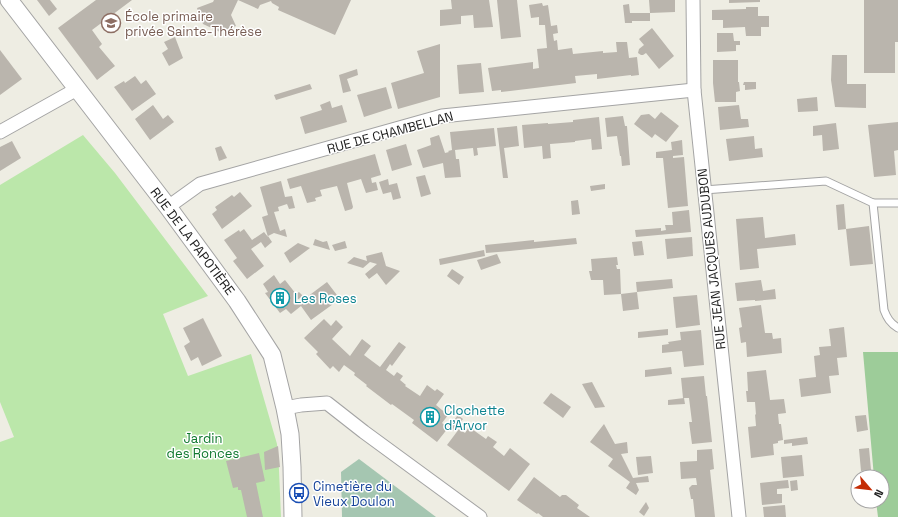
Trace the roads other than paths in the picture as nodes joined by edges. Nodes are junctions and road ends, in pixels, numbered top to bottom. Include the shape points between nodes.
1 (9, 0) edge
2 (693, 0) edge
3 (77, 89) junction
4 (694, 90) junction
5 (0, 132) edge
6 (704, 190) junction
7 (873, 203) junction
8 (898, 203) edge
9 (168, 207) junction
10 (898, 328) edge
11 (285, 408) junction
12 (293, 517) edge
13 (480, 517) edge
14 (739, 517) edge

1 - 3 street, RUE DE LA PAPOTIÈRE
2 - 4 street, RUE JEAN JACQUES AUDUBON
3 - 5 street
3 - 9 street, RUE DE LA PAPOTIÈRE
4 - 6 street, RUE JEAN JACQUES AUDUBON
4 - 9 street, RUE DE CHAMBELLAN via 442,116 200,184
6 - 7 lane via 826,181
6 - 14 street, RUE JEAN JACQUES AUDUBON
7 - 8 lane
7 - 10 lane via 884,310 890,323
9 - 11 street, RUE DE LA PAPOTIÈRE via 237,301 272,355
11 - 12 street, RUE DE LA PAPOTIÈRE via 290,434
11 - 13 street via 327,403

